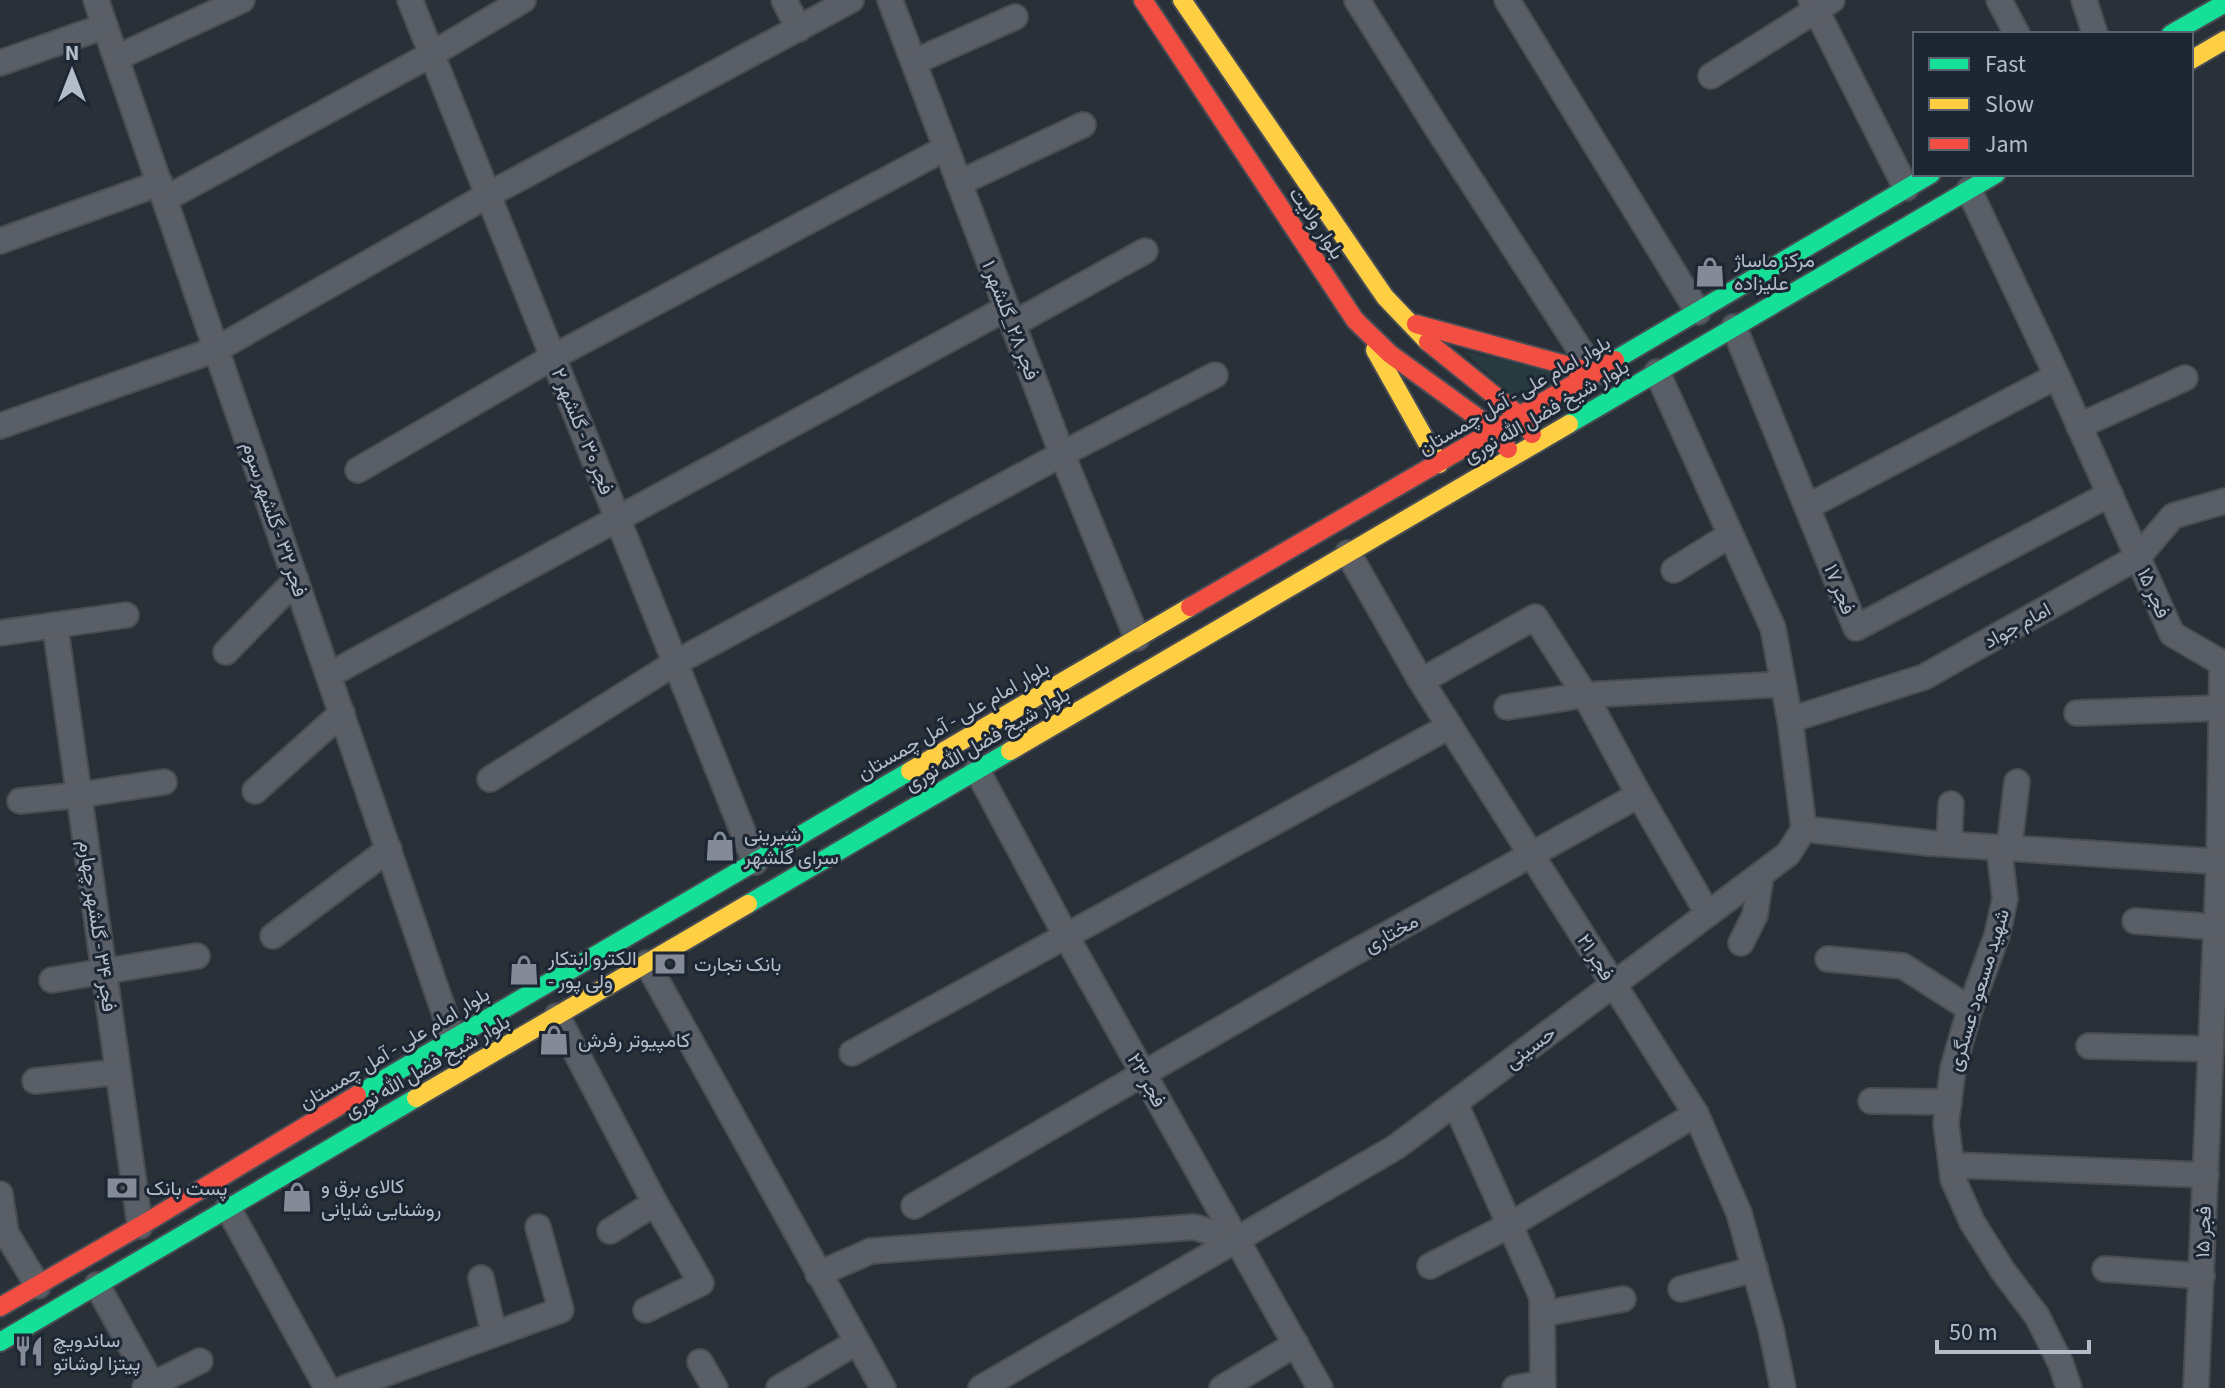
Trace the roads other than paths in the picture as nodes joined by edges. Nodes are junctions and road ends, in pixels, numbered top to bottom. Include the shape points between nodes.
1 (96, 0) edge
2 (242, 0) edge
3 (410, 0) edge
4 (523, 0) edge
5 (784, 0) edge
6 (851, 0) edge
7 (890, 0) edge
8 (1143, 0) edge
9 (1182, 0) edge
10 (1357, 0) edge
11 (1507, 0) edge
12 (1999, 0) edge
13 (2084, 0) edge
14 (1820, 3) edge
15 (2225, 3) edge
16 (1015, 17) dead end
17 (105, 26) junction
18 (799, 29) junction
19 (2016, 32) edge
20 (2094, 32) edge
21 (2174, 32) edge
22 (2225, 40) edge
23 (432, 54) junction
24 (116, 58) junction
25 (2193, 59) edge
26 (914, 62) junction
27 (0, 63) edge
28 (1711, 76) dead end
29 (1083, 125) dead end
30 (946, 148) junction
31 (1927, 176) edge
32 (1993, 176) edge
33 (959, 183) junction
34 (1906, 188) junction
35 (1969, 190) junction
36 (162, 191) junction
37 (488, 195) junction
38 (0, 241) edge
39 (1145, 251) dead end
40 (1698, 312) junction
41 (1010, 316) junction
42 (1407, 321) junction
43 (1734, 327) junction
44 (1366, 334) junction
45 (1424, 339) junction
46 (217, 349) junction
47 (553, 357) junction
48 (1400, 361) junction
49 (1657, 372) junction
50 (1595, 373) junction
51 (1215, 375) dead end
52 (2057, 376) junction
53 (2185, 378) dead end
54 (1520, 416) junction
55 (0, 426) edge
56 (2079, 426) junction
57 (1496, 430) junction
58 (1538, 443) junction
59 (1062, 454) junction
60 (1513, 456) junction
61 (1439, 464) junction
62 (358, 470) dead end
63 (2110, 494) junction
64 (2225, 501) edge
65 (1807, 507) junction
66 (618, 518) junction
67 (1730, 535) junction
68 (1348, 553) junction
69 (2138, 557) junction
70 (1262, 565) junction
71 (1674, 570) dead end
72 (296, 580) junction
73 (1277, 594) junction
74 (1200, 601) junction
75 (126, 615) dead end
76 (55, 625) junction
77 (1215, 631) junction
78 (0, 633) edge
79 (1137, 638) junction
80 (226, 652) dead end
81 (675, 663) junction
82 (329, 675) junction
83 (1421, 681) junction
84 (1783, 684) junction
85 (1585, 695) junction
86 (1507, 707) dead end
87 (2221, 708) junction
88 (342, 713) junction
89 (2077, 713) dead end
90 (1790, 720) junction
91 (1450, 726) junction
92 (2223, 744) edge
93 (977, 770) junction
94 (490, 779) dead end
95 (164, 782) dead end
96 (2017, 782) dead end
97 (255, 791) dead end
98 (79, 795) junction
99 (1639, 795) junction
100 (20, 801) dead end
101 (1951, 804) dead end
102 (1804, 829) junction
103 (1949, 844) junction
104 (2004, 848) junction
105 (389, 849) junction
106 (1532, 855) junction
107 (755, 862) junction
108 (2222, 862) edge
109 (1761, 875) junction
110 (1708, 914) junction
111 (2135, 921) dead end
112 (2216, 927) junction
113 (1065, 934) junction
114 (273, 936) dead end
115 (1741, 943) dead end
116 (197, 956) dead end
117 (1828, 959) dead end
118 (647, 963) junction
119 (104, 972) junction
120 (52, 980) dead end
121 (1614, 985) junction
122 (1970, 1009) junction
123 (557, 1016) junction
124 (2219, 1022) edge
125 (453, 1038) junction
126 (2089, 1046) dead end
127 (2211, 1049) junction
128 (852, 1053) dead end
129 (118, 1072) junction
130 (1143, 1073) junction
131 (35, 1081) dead end
132 (1871, 1101) dead end
133 (1949, 1102) junction
134 (1455, 1103) junction
135 (1696, 1114) junction
136 (1951, 1165) junction
137 (2206, 1175) junction
138 (0, 1194) edge
139 (655, 1203) junction
140 (914, 1206) dead end
141 (228, 1208) junction
142 (1510, 1225) junction
143 (140, 1226) junction
144 (538, 1227) dead end
145 (610, 1231) dead end
146 (1237, 1240) junction
147 (2210, 1264) edge
148 (1430, 1266) dead end
149 (1755, 1269) junction
150 (2105, 1269) dead end
151 (818, 1274) junction
152 (481, 1278) dead end
153 (97, 1285) junction
154 (38, 1286) junction
155 (1681, 1289) dead end
156 (1623, 1299) dead end
157 (0, 1307) edge
158 (646, 1310) dead end
159 (1542, 1314) junction
160 (494, 1334) junction
161 (0, 1342) edge
162 (857, 1342) junction
163 (1296, 1344) junction
164 (200, 1361) dead end
165 (700, 1362) dead end
166 (1543, 1386) edge
167 (151, 1387) edge
168 (327, 1388) edge
169 (345, 1388) edge
170 (715, 1388) edge
171 (779, 1388) edge
172 (883, 1388) edge
173 (981, 1388) edge
174 (1222, 1388) edge
175 (1320, 1388) edge
176 (1515, 1388) edge
177 (1783, 1388) edge
178 (2069, 1388) edge
179 (2196, 1388) edge

1 - 17 street, فجر ۳۲ - گلشهر سوم
2 - 24 street
3 - 23 street, فجر ۳۰ - گلشهر ۲
4 - 23 street
5 - 18 street
6 - 18 street
7 - 26 street, فجر ۲۸_گلشهر ۱
8 - 44 main road, بلوار ولایت
9 - 42 main road, بلوار ولایت via 1385,297
10 - 50 street
11 - 40 street
12 - 19 street
13 - 20 street
14 - 28 street
14 - 34 street
15 - 21 main road
16 - 26 street
17 - 24 street, فجر ۳۲ - گلشهر سوم
17 - 27 street
18 - 37 street
22 - 25 main road
23 - 36 street
23 - 37 street, فجر ۳۰ - گلشهر ۲
24 - 36 street, فجر ۳۲ - گلشهر سوم
26 - 30 street, فجر ۲۸_گلشهر ۱
29 - 33 street
30 - 33 street, فجر ۲۸_گلشهر ۱
30 - 47 street
31 - 34 main road, بلوار امام علی - آمل چمستان
32 - 35 main road, بلوار شیخ فضل الله نوری
33 - 41 street, فجر ۲۸_گلشهر ۱
34 - 40 main road, بلوار امام علی - آمل چمستان
35 - 43 main road, بلوار شیخ فضل الله نوری
35 - 52 street, فجر ۱۵
36 - 38 street
36 - 46 street, فجر ۳۲ - گلشهر سوم
37 - 46 street
37 - 47 street, فجر ۳۰ - گلشهر ۲
39 - 41 street
40 - 50 main road, بلوار امام علی - آمل چمستان
41 - 59 street, فجر ۲۸_گلشهر ۱
41 - 66 street
42 - 45 main road, بلوار ولایت
42 - 50 main road
43 - 49 main road, بلوار شیخ فضل الله نوری
43 - 65 street, فجر ۱۷
44 - 48 main road, بلوار ولایت
44 - 61 main road
45 - 48 main road via 1421,354
45 - 54 main road, بلوار ولایت
46 - 55 street
46 - 72 street, فجر ۳۲ - گلشهر سوم
47 - 62 street
47 - 66 street, فجر ۳۰ - گلشهر ۲
48 - 57 main road, بلوار ولایت
49 - 58 main road, بلوار شیخ فضل الله نوری
49 - 67 street
50 - 54 main road, بلوار امام علی - آمل چمستان
51 - 59 street
52 - 56 street, فجر ۱۵
52 - 65 street
53 - 56 street
54 - 57 main road, بلوار امام علی - آمل چمستان
54 - 58 main road, بلوار ولایت
56 - 63 street, فجر ۱۵
57 - 60 main road
57 - 61 main road, بلوار امام علی - آمل چمستان
58 - 60 main road, بلوار شیخ فضل الله نوری
59 - 79 street, فجر ۲۸_گلشهر ۱
59 - 81 street
60 - 68 main road, بلوار شیخ فضل الله نوری
61 - 70 main road, بلوار امام علی - آمل چمستان
63 - 65 street, فجر ۱۷ via 1856,628
63 - 69 street, فجر ۱۵
64 - 69 street, امام جواد via 2173,516
66 - 81 street, فجر ۳۰ - گلشهر ۲
66 - 82 street
67 - 71 street
67 - 84 street via 1773,628
68 - 73 main road, بلوار شیخ فضل الله نوری
68 - 83 street, فجر ۲۱
69 - 87 street, فجر ۱۵ via 2172,634 2222,663
69 - 90 street, امام جواد via 1924,677
70 - 73 main road via 1259,577
70 - 74 main road, بلوار امام علی - آمل چمستان
72 - 80 street
72 - 82 street, فجر ۳۲ - گلشهر سوم
73 - 77 main road, بلوار شیخ فضل الله نوری
74 - 77 main road via 1217,619
74 - 79 main road, بلوار امام علی - آمل چمستان
75 - 76 street
76 - 78 street
76 - 98 street, فجر ۳۴ - گلشهر چهارم
77 - 93 main road, بلوار شیخ فضل الله نوری
79 - 107 main road, بلوار امام علی - آمل چمستان
81 - 94 street
81 - 107 street, فجر ۳۰ - گلشهر ۲
82 - 88 street, فجر ۳۲ - گلشهر سوم
83 - 85 street via 1535,617
83 - 91 street, فجر ۲۱
84 - 85 street
84 - 90 street
85 - 86 street
85 - 99 street
87 - 89 street
87 - 92 street, فجر ۱۵
88 - 97 street
88 - 105 street, فجر ۳۲ - گلشهر سوم
90 - 102 street
91 - 106 street, فجر ۲۱
91 - 113 street
92 - 108 street, فجر ۱۵
93 - 113 street, فجر ۲۳
93 - 118 main road, بلوار شیخ فضل الله نوری
95 - 98 street
96 - 104 street, شهید مسعود عسگری
98 - 100 street
98 - 119 street, فجر ۳۴ - گلشهر چهارم
99 - 106 street, مختاری
99 - 110 street
101 - 103 street
102 - 103 street
102 - 109 street, حسینی via 1788,854
103 - 104 street
104 - 108 street
104 - 122 street, شهید مسعود عسگری via 2005,899
105 - 114 street
105 - 125 street, فجر ۳۲ - گلشهر سوم
106 - 121 street, فجر ۲۱
106 - 130 street, مختاری
107 - 125 main road, بلوار امام علی - آمل چمستان
108 - 112 street, فجر ۱۵
109 - 110 street, حسینی
109 - 115 street via 1755,915
110 - 121 street, حسینی
111 - 112 street
112 - 124 street, فجر ۱۵
113 - 128 street
113 - 130 street, فجر ۲۳
116 - 119 street
117 - 122 street via 1903,966
118 - 123 main road, بلوار شیخ فضل الله نوری
118 - 151 street
119 - 120 street
119 - 129 street, فجر ۳۴ - گلشهر چهارم
121 - 134 street, حسینی
121 - 135 street, فجر ۲۱
122 - 133 street, شهید مسعود عسگری
123 - 139 street
123 - 141 main road, بلوار شیخ فضل الله نوری
124 - 127 street, فجر ۱۵
125 - 143 main road, بلوار امام علی - آمل چمستان
126 - 127 street
127 - 137 street, فجر ۱۵
129 - 131 street
129 - 143 street, فجر ۳۴ - گلشهر چهارم
130 - 140 street, مختاری
130 - 146 street, فجر ۲۳
132 - 133 street
133 - 136 street, شهید مسعود عسگری
134 - 142 street
134 - 146 street, حسینی via 1396,1147
135 - 142 street
135 - 149 street, فجر ۲۱ via 1739,1213
136 - 137 street
136 - 178 street, شهید مسعود عسگری via 1972,1222 2037,1316
137 - 147 street, فجر ۱۵
138 - 154 street via 6,1233
139 - 145 street
139 - 158 street via 701,1283
141 - 153 main road, بلوار شیخ فضل الله نوری
141 - 168 street
142 - 148 street
142 - 159 street via 1542,1297
143 - 154 main road, بلوار امام علی - آمل چمستان
144 - 160 street via 561,1310
146 - 151 street via 1194,1227 871,1251
146 - 163 street, فجر ۲۳
146 - 173 street, حسینی
147 - 150 street
147 - 179 street, فجر ۱۵
149 - 155 street
149 - 177 street, فجر ۲۱
151 - 162 street
152 - 160 street
153 - 161 main road, بلوار شیخ فضل الله نوری
153 - 167 street
154 - 157 main road, بلوار امام علی - آمل چمستان
156 - 159 street
159 - 166 street
160 - 169 street
162 - 171 street
162 - 172 street
163 - 174 street
163 - 175 street, فجر ۲۳
164 - 167 street
165 - 170 street
166 - 176 street

